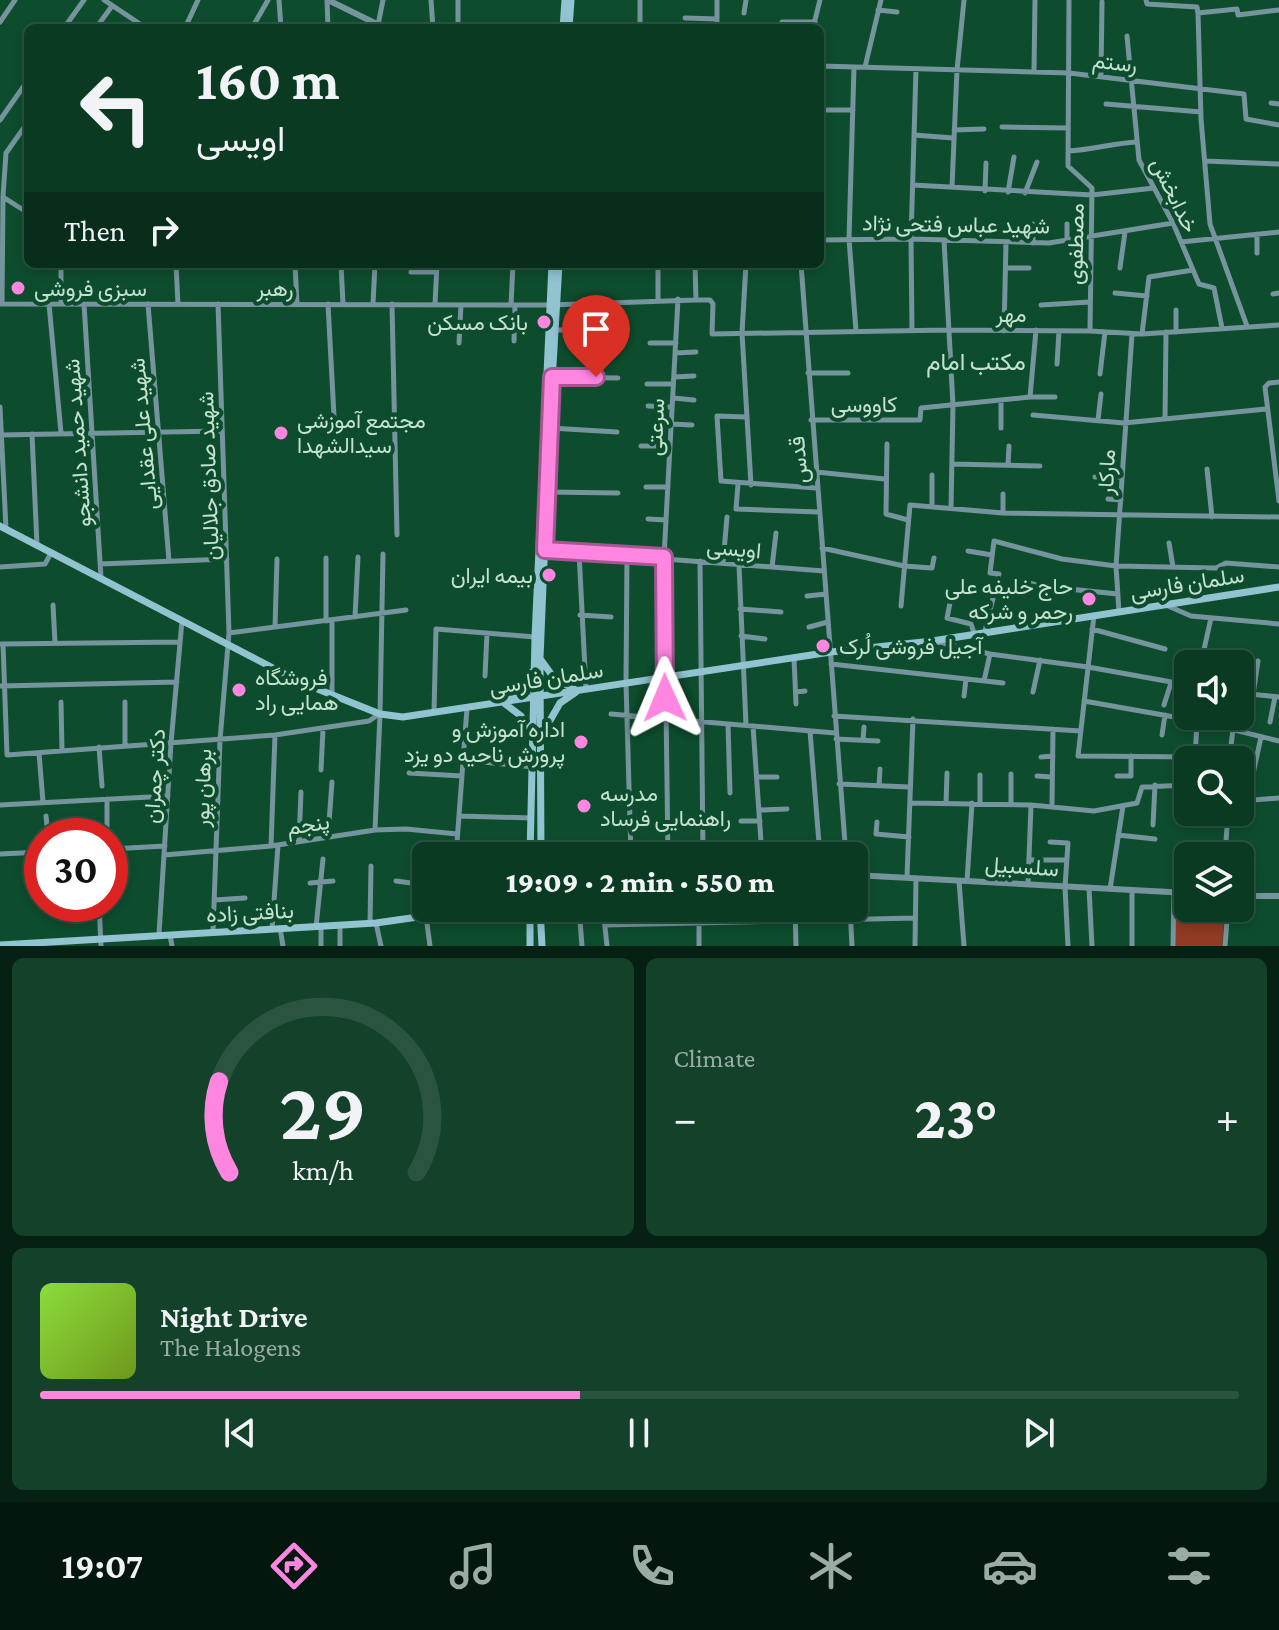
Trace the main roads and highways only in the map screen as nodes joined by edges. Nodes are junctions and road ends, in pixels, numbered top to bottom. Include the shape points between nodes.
1 (568, 0) edge
2 (564, 24) edge
3 (569, 24) edge
4 (552, 268) edge
5 (558, 268) edge
6 (554, 304) junction
7 (3, 528) edge
8 (1279, 587) edge
9 (538, 659) junction
10 (582, 690) junction
11 (538, 698) junction
12 (504, 703) junction
13 (538, 738) junction
14 (537, 767) junction
15 (530, 842) edge
16 (540, 842) edge
17 (412, 918) edge
18 (530, 922) edge
19 (541, 922) edge
20 (100, 942) edge
21 (51, 944) edge
22 (6, 945) edge
23 (530, 946) edge
24 (542, 946) edge

1 - 2 main road
1 - 3 main road
4 - 6 main road
5 - 6 main road
6 - 9 main road
6 - 9 main road
7 - 12 main road, سلمان فارسی via 228,646 380,714 403,717
8 - 10 main road, سلمان فارسی
9 - 10 main road via 554,678
9 - 11 main road
9 - 12 main road via 524,687
10 - 11 main road, سلمان فارسی
10 - 13 main road via 560,703
11 - 12 main road, سلمان فارسی
11 - 13 main road
12 - 13 main road
13 - 14 main road
14 - 15 main road
14 - 16 main road
17 - 20 main road, بنافتی زاده
18 - 23 main road
19 - 24 main road
20 - 21 main road, بنافتی زاده
21 - 22 main road, بنافتی زاده

